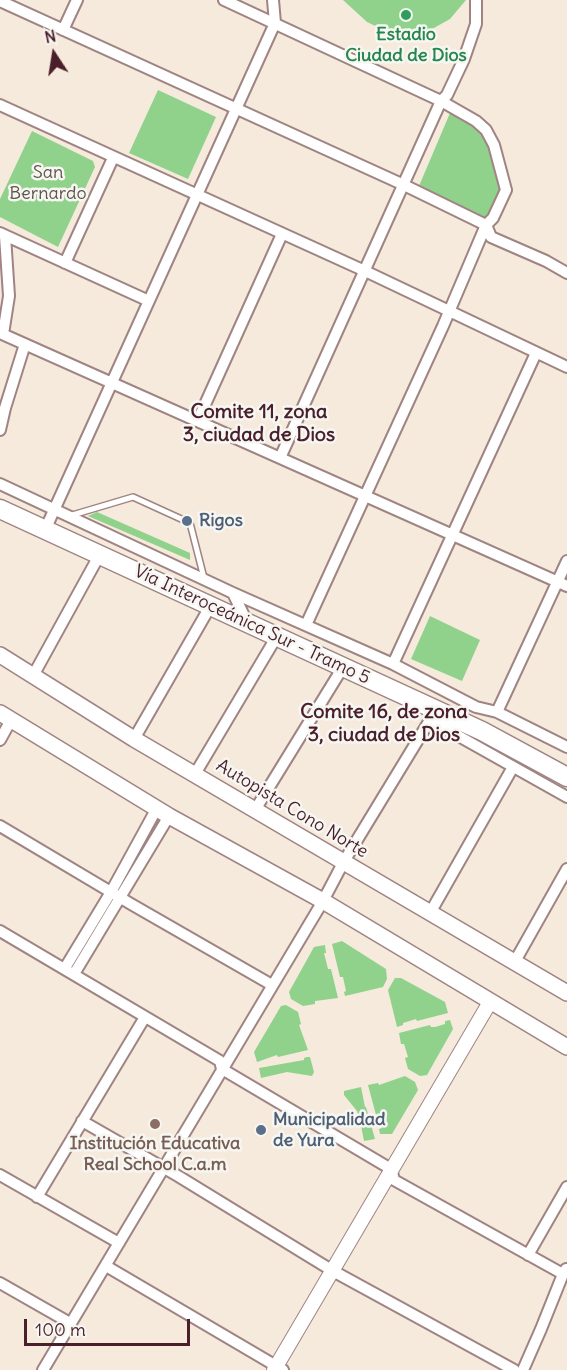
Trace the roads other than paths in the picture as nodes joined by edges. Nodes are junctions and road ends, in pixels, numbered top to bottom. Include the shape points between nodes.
1 (77, 0) edge
2 (224, 0) edge
3 (273, 0) edge
4 (476, 0) edge
5 (0, 1) edge
6 (275, 23) junction
7 (63, 30) junction
8 (441, 100) junction
9 (0, 105) edge
10 (236, 109) junction
11 (113, 158) junction
12 (404, 185) junction
13 (198, 195) junction
14 (486, 225) junction
15 (282, 234) junction
16 (2, 235) edge
17 (65, 263) junction
18 (365, 272) junction
19 (567, 273) edge
20 (149, 301) junction
21 (449, 311) junction
22 (2, 334) edge
23 (25, 345) junction
24 (536, 353) junction
25 (567, 367) edge
26 (112, 382) junction
27 (198, 420) junction
28 (0, 430) edge
29 (280, 458) junction
30 (0, 484) edge
31 (366, 497) junction
32 (0, 509) edge
33 (54, 509) junction
34 (69, 516) junction
35 (45, 530) junction
36 (453, 534) junction
37 (100, 554) junction
38 (567, 561) edge
39 (204, 579) junction
40 (562, 584) edge
41 (233, 593) junction
42 (211, 605) junction
43 (247, 622) junction
44 (306, 625) junction
45 (278, 636) junction
46 (0, 655) edge
47 (393, 664) junction
48 (343, 667) junction
49 (33, 674) junction
50 (497, 712) junction
51 (431, 714) junction
52 (3, 716) edge
53 (134, 739) junction
54 (0, 740) edge
55 (567, 747) edge
56 (513, 767) junction
57 (195, 774) junction
58 (567, 777) edge
59 (567, 797) edge
60 (255, 810) junction
61 (163, 812) junction
62 (0, 826) edge
63 (343, 862) junction
64 (567, 869) edge
65 (116, 895) junction
66 (324, 901) junction
67 (430, 913) junction
68 (0, 932) edge
69 (514, 963) junction
70 (69, 971) junction
71 (272, 985) junction
72 (567, 993) edge
73 (490, 1002) junction
74 (145, 1017) junction
75 (567, 1047) edge
76 (222, 1069) junction
77 (82, 1121) junction
78 (163, 1167) junction
79 (391, 1169) junction
80 (0, 1175) edge
81 (567, 1188) edge
82 (37, 1197) junction
83 (119, 1243) junction
84 (528, 1255) junction
85 (106, 1266) junction
86 (333, 1271) junction
87 (565, 1271) edge
88 (0, 1283) edge
89 (70, 1323) junction
90 (47, 1369) edge
91 (278, 1369) edge
92 (514, 1370) edge
93 (522, 1370) edge

1 - 7 street
2 - 6 street
3 - 6 street
4 - 8 street via 476,24 464,59
5 - 7 street
6 - 8 street
6 - 10 street
7 - 10 street
8 - 12 street
8 - 14 street via 476,121 494,145 506,190
9 - 11 street
10 - 12 street
10 - 13 street
11 - 13 street
11 - 17 street
12 - 14 street
12 - 18 street
13 - 15 street
13 - 20 street
14 - 19 street via 491,237
14 - 21 street
15 - 18 street
15 - 27 street
16 - 17 street
16 - 22 street via 9,296
17 - 20 street
18 - 21 street
18 - 29 street
20 - 26 street
21 - 24 street
21 - 31 street
22 - 23 street
23 - 26 street
23 - 28 street
24 - 25 street
24 - 36 street
26 - 27 street
26 - 33 street
27 - 29 street
29 - 31 street
30 - 33 street
31 - 36 street
31 - 44 street
32 - 35 highway, Vía Interoceánica Sur - Tramo 5
33 - 34 street
33 - 35 street
34 - 39 street
34 - 39 lane via 133,496 190,523
35 - 37 highway, Vía Interoceánica Sur - Tramo 5
36 - 40 street
36 - 47 street
37 - 42 highway, Vía Interoceánica Sur - Tramo 5
37 - 49 street
38 - 40 street
39 - 41 street
40 - 50 street
41 - 43 street
41 - 44 street
42 - 43 highway, Vía Interoceánica Sur - Tramo 5
42 - 53 street
43 - 45 highway, Vía Interoceánica Sur - Tramo 5
44 - 47 street
45 - 48 highway, Vía Interoceánica Sur - Tramo 5
45 - 57 street
46 - 49 main road, Autopista Cono Norte
47 - 50 street via 476,707
48 - 51 highway, Vía Interoceánica Sur - Tramo 5
48 - 60 street
49 - 53 main road, Autopista Cono Norte
50 - 55 street
51 - 56 street
51 - 58 highway, Vía Interoceánica Sur - Tramo 5 via 482,730
51 - 63 street
52 - 54 street
52 - 61 main road
53 - 57 main road, Autopista Cono Norte
56 - 59 street
56 - 67 street
57 - 60 main road, Autopista Cono Norte
60 - 63 main road, Autopista Cono Norte
61 - 65 street
61 - 66 main road
62 - 65 street
63 - 66 street
63 - 67 main road, Autopista Cono Norte
64 - 69 street
65 - 70 street
65 - 71 street
66 - 71 street
66 - 73 main road
67 - 69 main road, Autopista Cono Norte
68 - 70 street
69 - 72 main road, Autopista Cono Norte
70 - 74 street
71 - 76 street
73 - 75 main road
73 - 79 street
74 - 76 street via 220,1061
74 - 77 street
76 - 78 street
76 - 79 street
77 - 78 street
77 - 82 street
78 - 83 street
78 - 86 street
79 - 84 street via 394,1180
79 - 86 street
80 - 82 street
81 - 84 street
82 - 83 street
83 - 85 street
84 - 87 street
85 - 89 street
85 - 91 street
86 - 91 street
86 - 92 street
87 - 93 street
88 - 89 street
89 - 90 street

